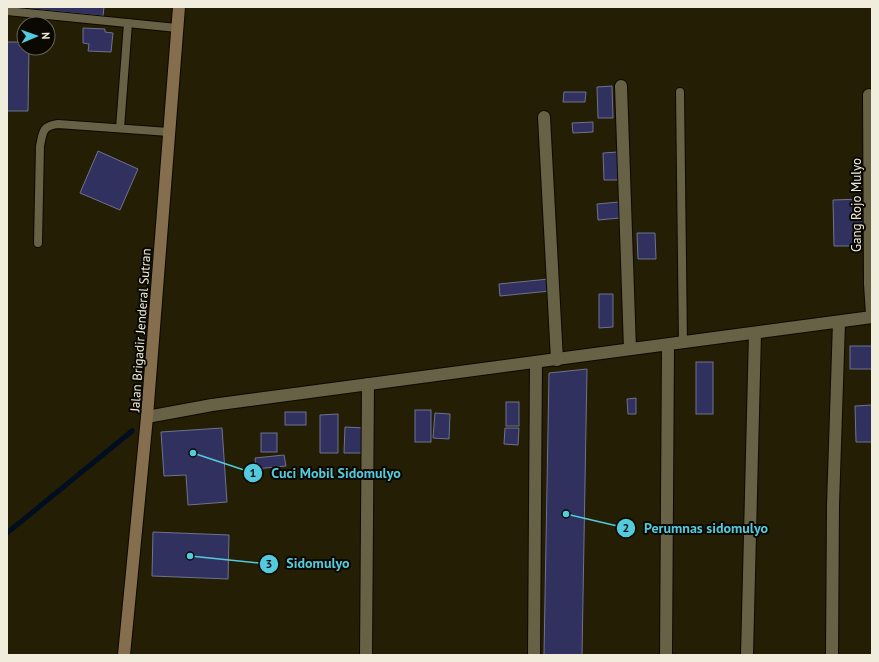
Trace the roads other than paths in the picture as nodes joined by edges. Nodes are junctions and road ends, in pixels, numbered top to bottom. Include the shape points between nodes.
1 (179, 7) edge
2 (7, 11) edge
3 (128, 23) junction
4 (177, 28) junction
5 (621, 86) dead end
6 (680, 92) dead end
7 (869, 95) dead end
8 (544, 117) dead end
9 (120, 128) junction
10 (169, 132) junction
11 (38, 243) dead end
12 (872, 311) edge
13 (872, 314) edge
14 (872, 317) edge
15 (839, 322) junction
16 (755, 333) junction
17 (683, 338) junction
18 (668, 345) junction
19 (630, 350) junction
20 (557, 355) junction
21 (536, 362) junction
22 (368, 384) junction
23 (147, 417) junction
24 (124, 655) edge
25 (366, 655) edge
26 (534, 655) edge
27 (666, 655) edge
28 (747, 655) edge
29 (832, 655) edge

1 - 4 main road, Jalan Brigadir Jenderal Sutran
2 - 3 lane
3 - 4 lane
3 - 9 lane
4 - 10 main road, Jalan Brigadir Jenderal Sutran
5 - 19 street
6 - 17 lane
7 - 12 street, Gang Rojo Mulyo
8 - 20 street
9 - 10 lane
9 - 11 lane via 58,124 48,125 43,131 40,146
10 - 23 main road, Jalan Brigadir Jenderal Sutran
12 - 13 street, Gang Rojo Mulyo
14 - 15 street
15 - 16 street
15 - 29 street via 833,505
16 - 17 street
16 - 28 street
17 - 18 street
18 - 19 street
18 - 27 street
19 - 20 street
20 - 21 street
21 - 22 street
21 - 26 street
22 - 23 street via 212,405
22 - 25 street
23 - 24 main road, Jalan Brigadir Jenderal Sutran

